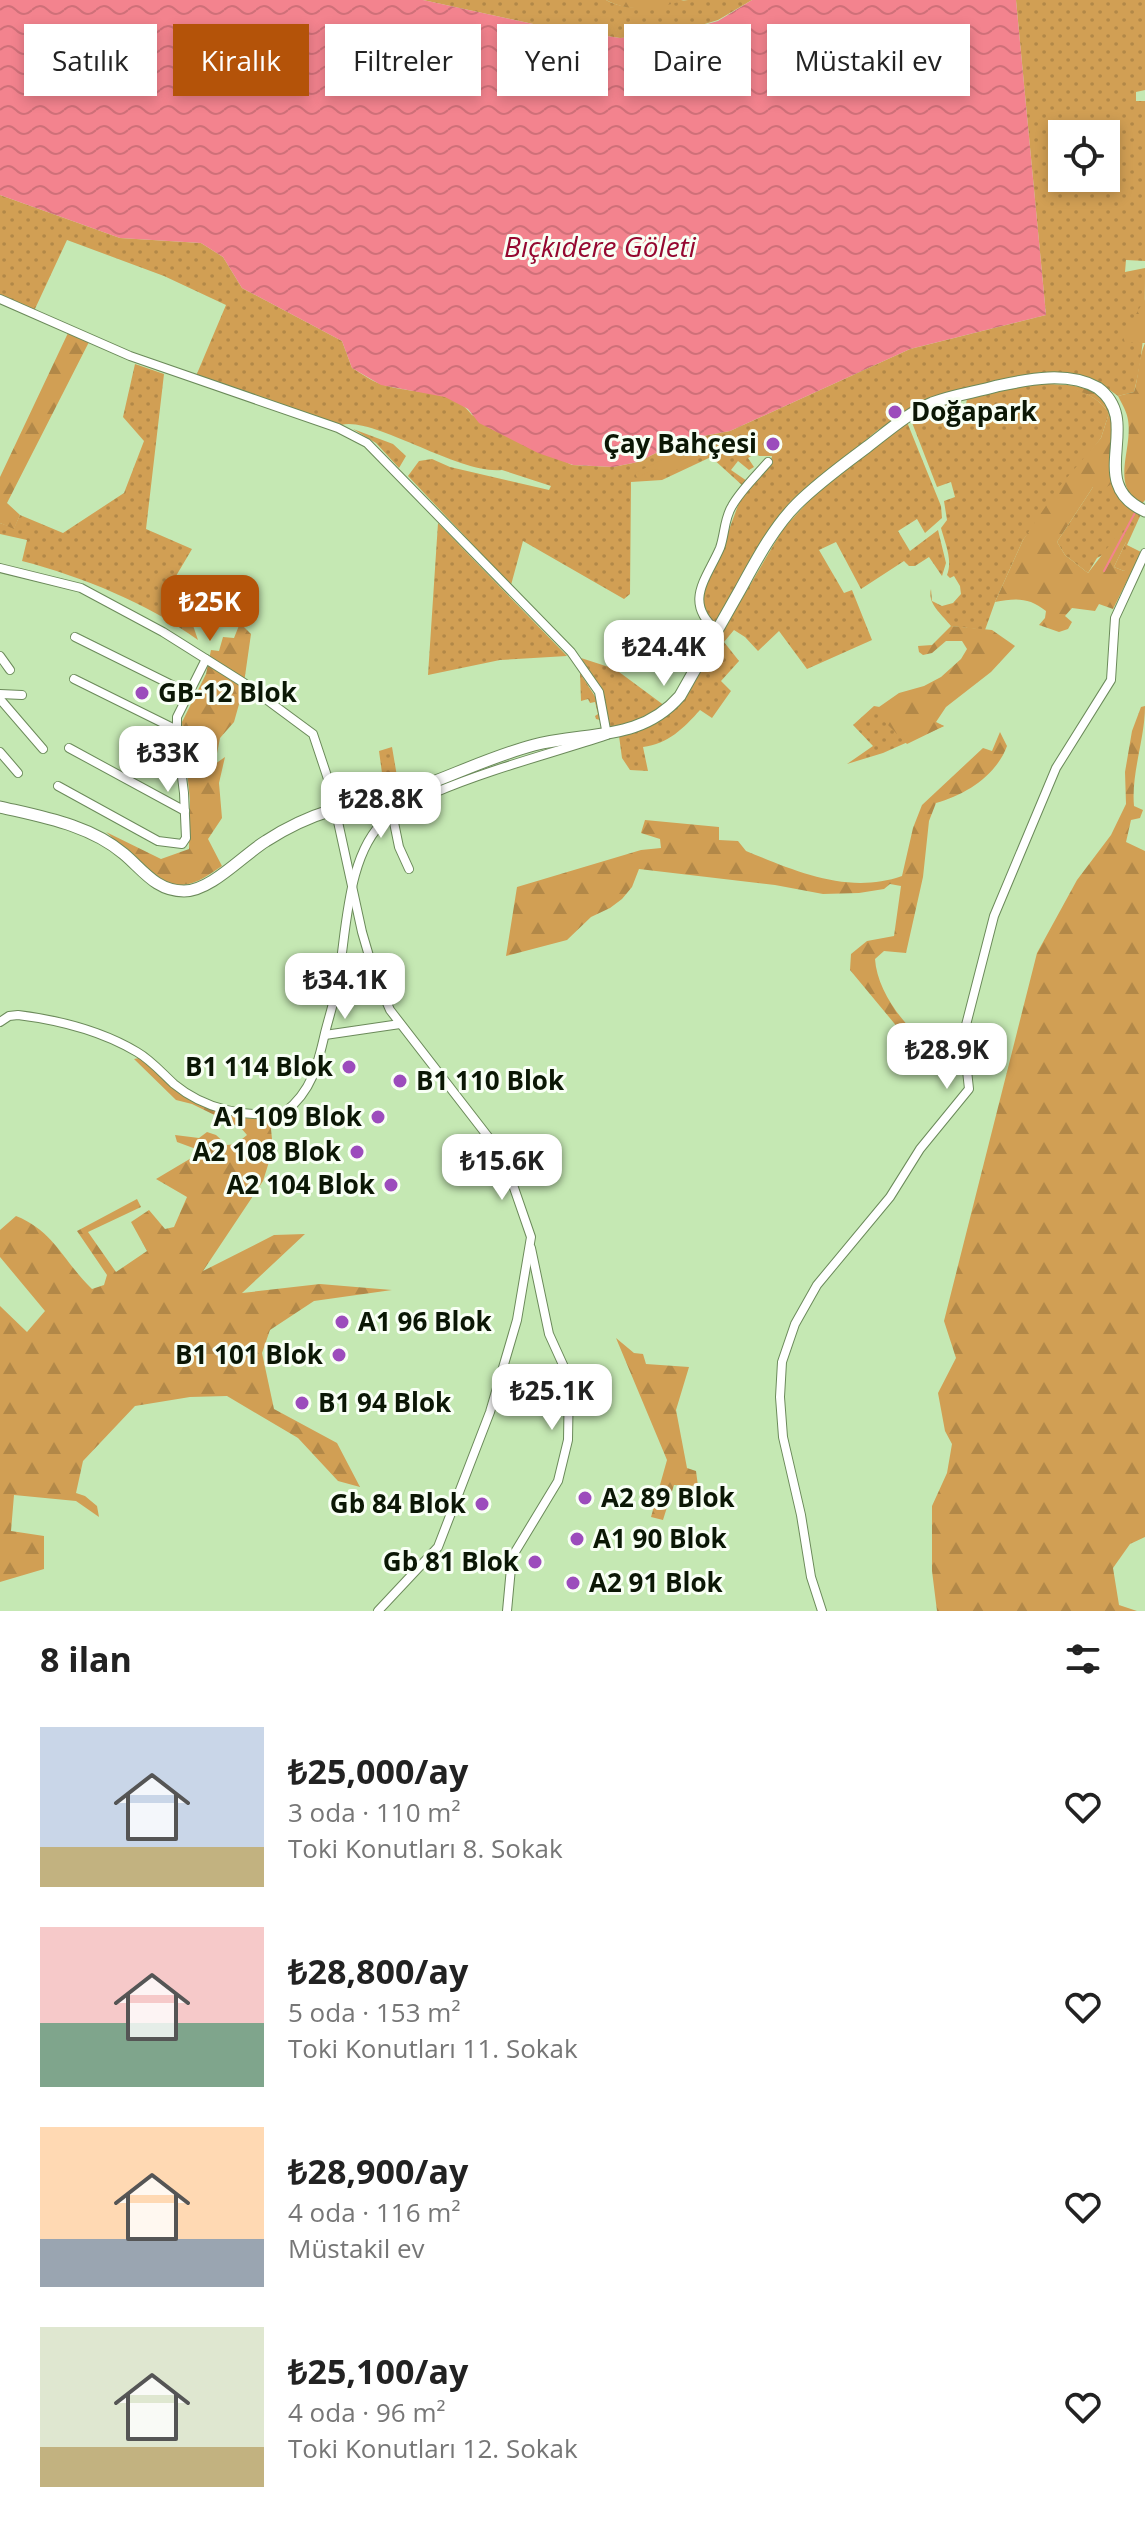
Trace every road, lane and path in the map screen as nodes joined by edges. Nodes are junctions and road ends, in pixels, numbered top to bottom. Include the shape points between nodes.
1 (0, 299) edge
2 (768, 462) dead end
3 (1144, 511) edge
4 (1145, 553) edge
5 (0, 568) edge
6 (717, 631) junction
7 (75, 637) dead end
8 (0, 656) edge
9 (206, 659) junction
10 (10, 670) dead end
11 (74, 679) dead end
12 (188, 693) junction
13 (22, 695) dead end
14 (0, 697) edge
15 (177, 730) junction
16 (607, 735) junction
17 (69, 748) dead end
18 (43, 749) dead end
19 (0, 752) edge
20 (18, 773) dead end
21 (58, 786) dead end
22 (389, 798) junction
23 (0, 807) edge
24 (334, 809) junction
25 (185, 811) junction
26 (393, 813) junction
27 (409, 869) dead end
28 (353, 887) junction
29 (0, 1022) edge
30 (400, 1024) junction
31 (325, 1035) junction
32 (530, 1244) junction
33 (378, 1611) edge
34 (507, 1611) edge
35 (822, 1611) edge

1 - 16 street via 130,356 367,443 571,652 599,692
2 - 6 street via 731,507 721,544 701,583 702,614
3 - 6 street via 1120,491 1122,420 1111,399 1094,386 1036,378 942,400 907,417 795,506 763,549
4 - 35 street via 1115,618 1111,680 1056,768 994,916 966,1025 969,1089 817,1285 782,1362 783,1437
5 - 9 street via 81,588
6 - 16 street via 667,711
7 - 12 street
8 - 10 street
9 - 12 street
9 - 24 street via 313,734
11 - 15 street
12 - 15 street
13 - 14 street
14 - 18 street
15 - 25 street
16 - 22 street via 534,745
16 - 26 street via 472,779
17 - 25 street
19 - 20 street
21 - 25 street via 158,841 182,844
22 - 24 street
22 - 26 street
23 - 24 street via 95,834 157,885 184,891 206,884 275,835
24 - 28 street
26 - 27 street
26 - 28 street via 367,846
28 - 30 street via 374,973
28 - 31 street
29 - 31 street via 18,1015 106,1037 140,1054 196,1099 254,1115 285,1112 294,1105 315,1074
30 - 31 street
30 - 32 street via 503,1156
32 - 33 street via 517,1320 490,1412 438,1547
32 - 34 street via 549,1334 569,1378 568,1440 558,1481 512,1557

